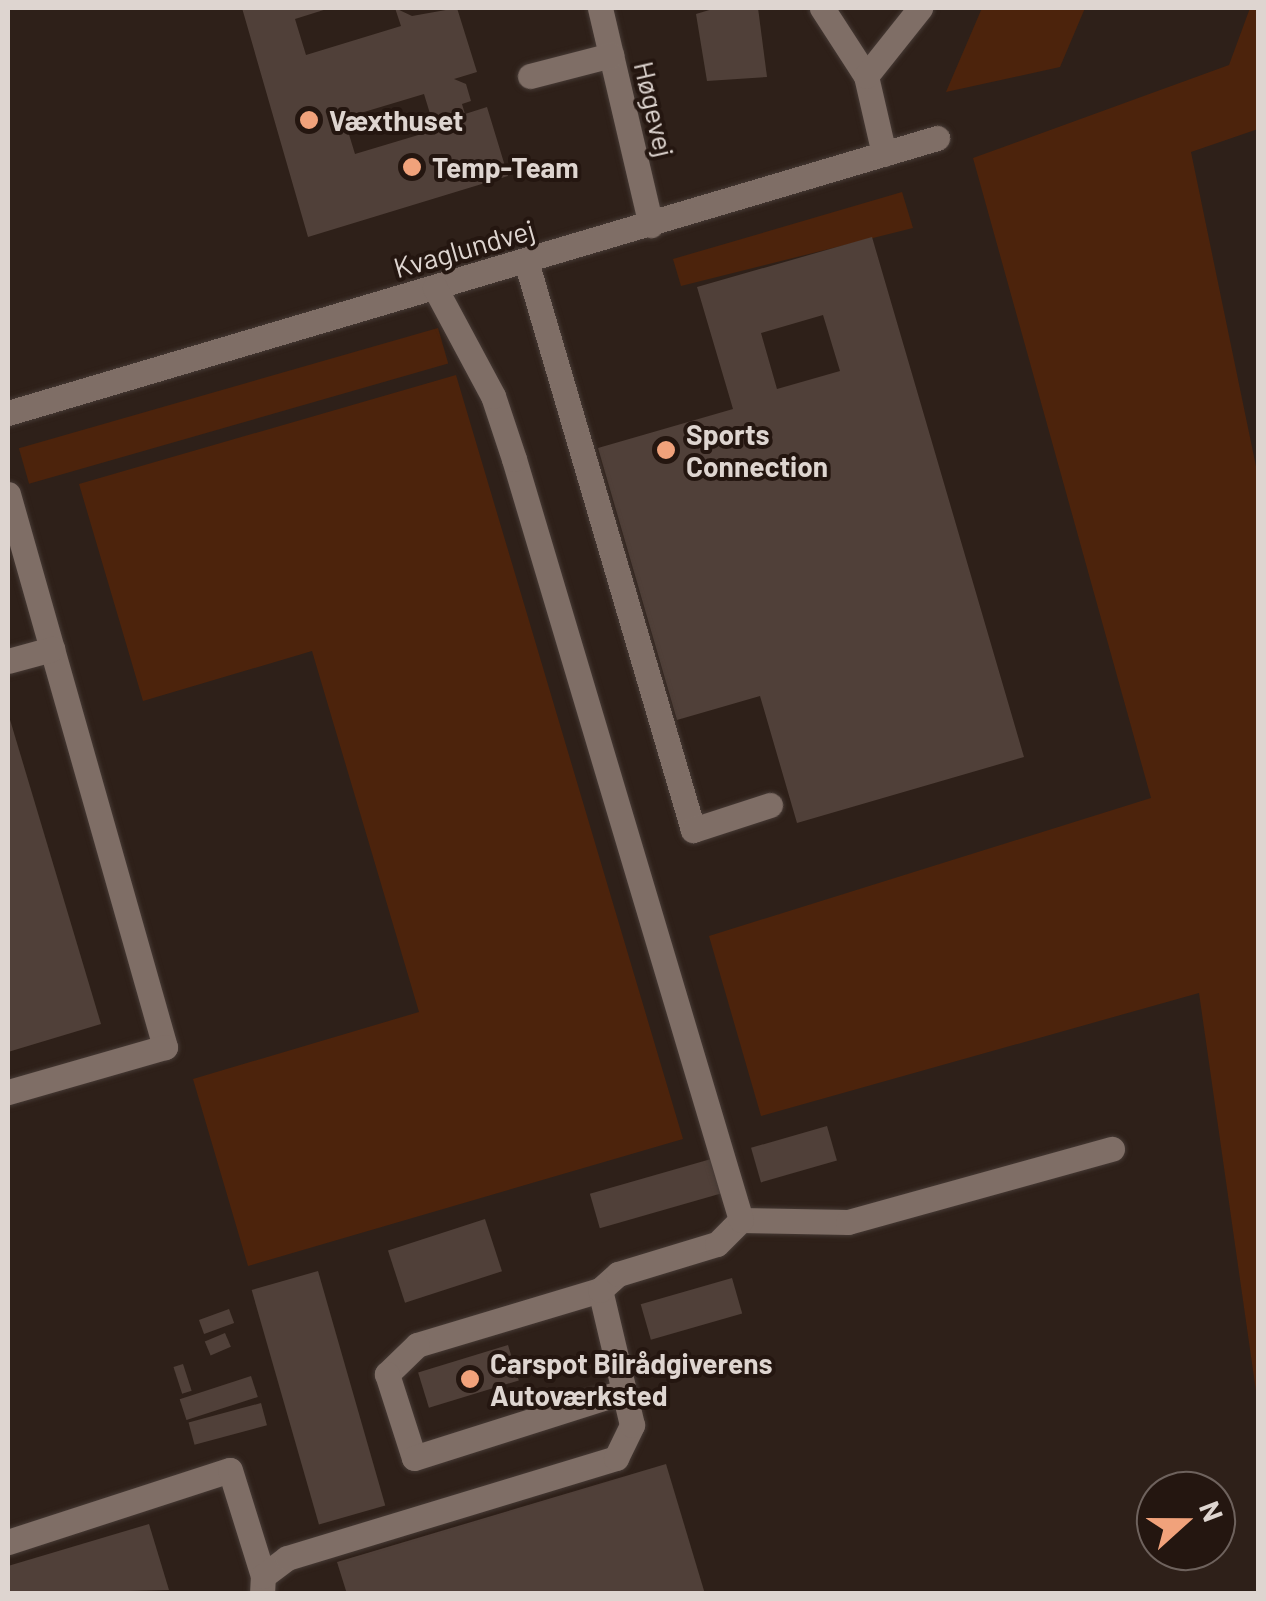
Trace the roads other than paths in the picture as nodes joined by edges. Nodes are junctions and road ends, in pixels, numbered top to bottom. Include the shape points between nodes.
1 (600, 8) edge
2 (822, 8) edge
3 (920, 8) edge
4 (611, 55) junction
5 (530, 76) dead end
6 (866, 76) junction
7 (937, 138) dead end
8 (884, 154) junction
9 (652, 224) junction
10 (526, 261) junction
11 (435, 288) junction
12 (8, 413) edge
13 (8, 494) edge
14 (52, 649) junction
15 (8, 662) edge
16 (770, 805) dead end
17 (8, 1092) edge
18 (1112, 1148) dead end
19 (742, 1220) junction
20 (600, 1290) junction
21 (622, 1392) junction
22 (8, 1542) edge
23 (263, 1585) edge

1 - 4 street, Høgevej
2 - 6 street
3 - 6 street
4 - 5 street
4 - 9 street, Høgevej
6 - 8 street
7 - 8 street, Kvaglundvej
8 - 9 street, Kvaglundvej
9 - 10 street, Kvaglundvej
10 - 11 street, Kvaglundvej
10 - 16 street via 692,830
11 - 12 street, Kvaglundvej
11 - 19 street via 493,396
13 - 14 street
14 - 15 street
14 - 17 street via 165,1048
18 - 19 street via 848,1222
19 - 20 street via 717,1244 618,1274
20 - 21 street
20 - 21 street via 416,1345 386,1374 414,1458
21 - 23 street via 632,1439 616,1458 287,1558
22 - 23 street via 230,1470

